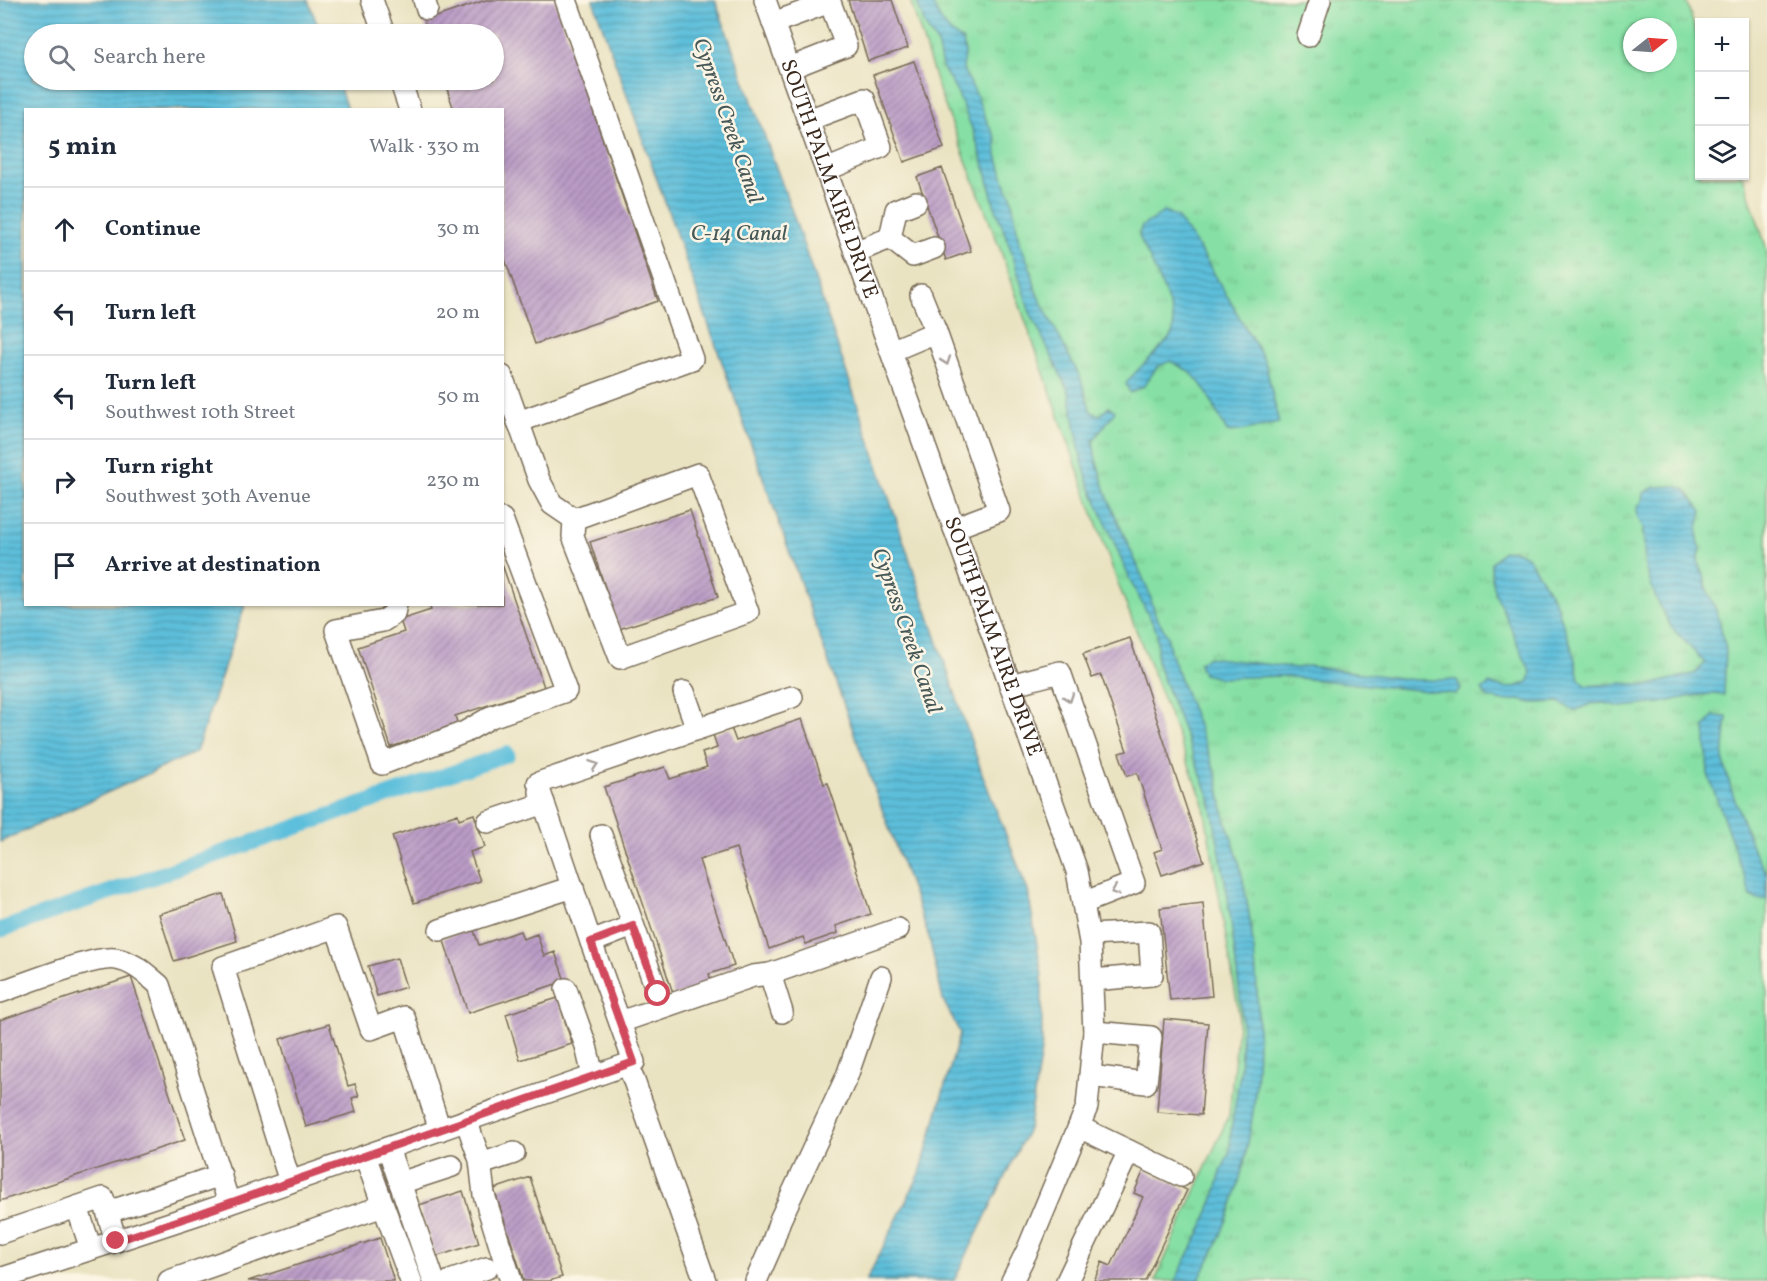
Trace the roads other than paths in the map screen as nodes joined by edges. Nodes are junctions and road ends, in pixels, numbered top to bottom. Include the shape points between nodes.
1 (372, 0) edge
2 (566, 0) edge
3 (765, 0) edge
4 (1320, 0) edge
5 (773, 23) junction
6 (380, 24) edge
7 (1308, 36) dead end
8 (790, 68) junction
9 (403, 90) edge
10 (409, 108) edge
11 (808, 120) junction
12 (826, 170) junction
13 (916, 202) dead end
14 (890, 238) junction
15 (934, 248) dead end
16 (855, 252) junction
17 (921, 295) dead end
18 (936, 332) junction
19 (891, 351) junction
20 (505, 390) edge
21 (519, 422) junction
22 (574, 519) junction
23 (504, 524) edge
24 (954, 528) junction
25 (396, 606) edge
26 (1010, 685) junction
27 (684, 692) dead end
28 (792, 697) dead end
29 (697, 729) junction
30 (541, 793) junction
31 (488, 822) dead end
32 (601, 835) dead end
33 (573, 887) junction
34 (1083, 903) junction
35 (633, 926) junction
36 (898, 929) dead end
37 (440, 930) dead end
38 (1089, 935) junction
39 (591, 942) junction
40 (770, 974) junction
41 (881, 977) dead end
42 (1092, 980) junction
43 (566, 989) dead end
44 (0, 992) edge
45 (658, 994) dead end
46 (782, 1012) dead end
47 (620, 1022) junction
48 (1094, 1032) junction
49 (631, 1063) junction
50 (593, 1076) junction
51 (1090, 1076) junction
52 (466, 1120) junction
53 (1079, 1127) junction
54 (440, 1130) junction
55 (388, 1148) junction
56 (1129, 1151) junction
57 (514, 1153) dead end
58 (365, 1156) junction
59 (481, 1164) junction
60 (452, 1166) dead end
61 (220, 1175) junction
62 (1181, 1176) dead end
63 (290, 1182) junction
64 (400, 1183) junction
65 (230, 1203) junction
66 (383, 1206) junction
67 (77, 1207) junction
68 (108, 1212) junction
69 (0, 1233) edge
70 (116, 1241) junction
71 (91, 1249) junction
72 (487, 1268) dead end
73 (50, 1272) edge
74 (0, 1279) edge
75 (169, 1281) edge
76 (411, 1281) edge
77 (434, 1281) edge
78 (450, 1281) edge
79 (512, 1281) edge
80 (705, 1281) edge
81 (756, 1281) edge
82 (1012, 1281) edge
83 (1067, 1281) edge

1 - 6 street
2 - 21 street via 692,358
3 - 5 street, SOUTH PALM AIRE DRIVE
4 - 7 street
5 - 8 street, SOUTH PALM AIRE DRIVE
5 - 8 street via 830,2 846,46
8 - 11 street, SOUTH PALM AIRE DRIVE
9 - 10 street
11 - 12 street, SOUTH PALM AIRE DRIVE
11 - 12 street via 864,99 881,147
12 - 16 street, SOUTH PALM AIRE DRIVE
13 - 14 street via 896,210
14 - 15 street via 913,256
14 - 16 street
16 - 19 street, SOUTH PALM AIRE DRIVE
17 - 18 street
18 - 19 street
18 -> 24 street via 999,511
19 - 24 street, SOUTH PALM AIRE DRIVE
20 - 21 street
21 - 22 street via 539,480 552,504
22 - 22 street via 698,474 748,612 620,658 573,536
23 - 25 street via 566,691 491,717 465,732 382,764 336,630 383,621 394,614
24 - 26 street, SOUTH PALM AIRE DRIVE
26 - 34 street, SOUTH PALM AIRE DRIVE via 1077,870
26 -> 34 street via 1060,672 1134,883
27 - 29 street
28 - 29 street
30 -> 29 street
30 - 31 street
30 - 33 street
32 - 35 street
33 - 37 street
33 - 39 street
34 - 38 street, SOUTH PALM AIRE DRIVE
35 - 39 street
35 - 45 street
36 - 40 street
38 - 42 street, SOUTH PALM AIRE DRIVE
38 - 42 street via 1149,932 1152,975
39 - 47 street
40 - 46 street
40 - 47 street via 753,976
41 - 81 street via 847,1077
42 - 48 street, SOUTH PALM AIRE DRIVE
43 - 50 street
44 - 61 street via 93,961 115,958 140,968 159,985
47 - 49 street
48 - 51 street, SOUTH PALM AIRE DRIVE
48 - 51 street via 1151,1036 1146,1083
49 - 50 street
49 - 80 street
50 - 52 street
51 - 53 street, SOUTH PALM AIRE DRIVE via 1087,1107
52 - 54 street
52 - 59 street
53 - 56 street
53 - 82 street, SOUTH PALM AIRE DRIVE
54 - 55 street
54 - 63 street via 404,1017 371,1029 336,927 223,967
55 - 58 street
55 - 64 street
56 - 62 street
56 - 83 street
57 - 59 street
58 - 63 street
58 - 66 street
59 - 79 street via 484,1195
60 - 64 street
61 - 65 street
61 - 68 street
63 - 65 street
64 - 77 street
65 - 70 street
66 - 75 street
66 - 76 street
67 - 68 street via 103,1198
67 - 69 street
67 - 71 street
68 - 70 street
70 - 71 street
71 - 73 street
72 - 78 street
73 - 74 street

